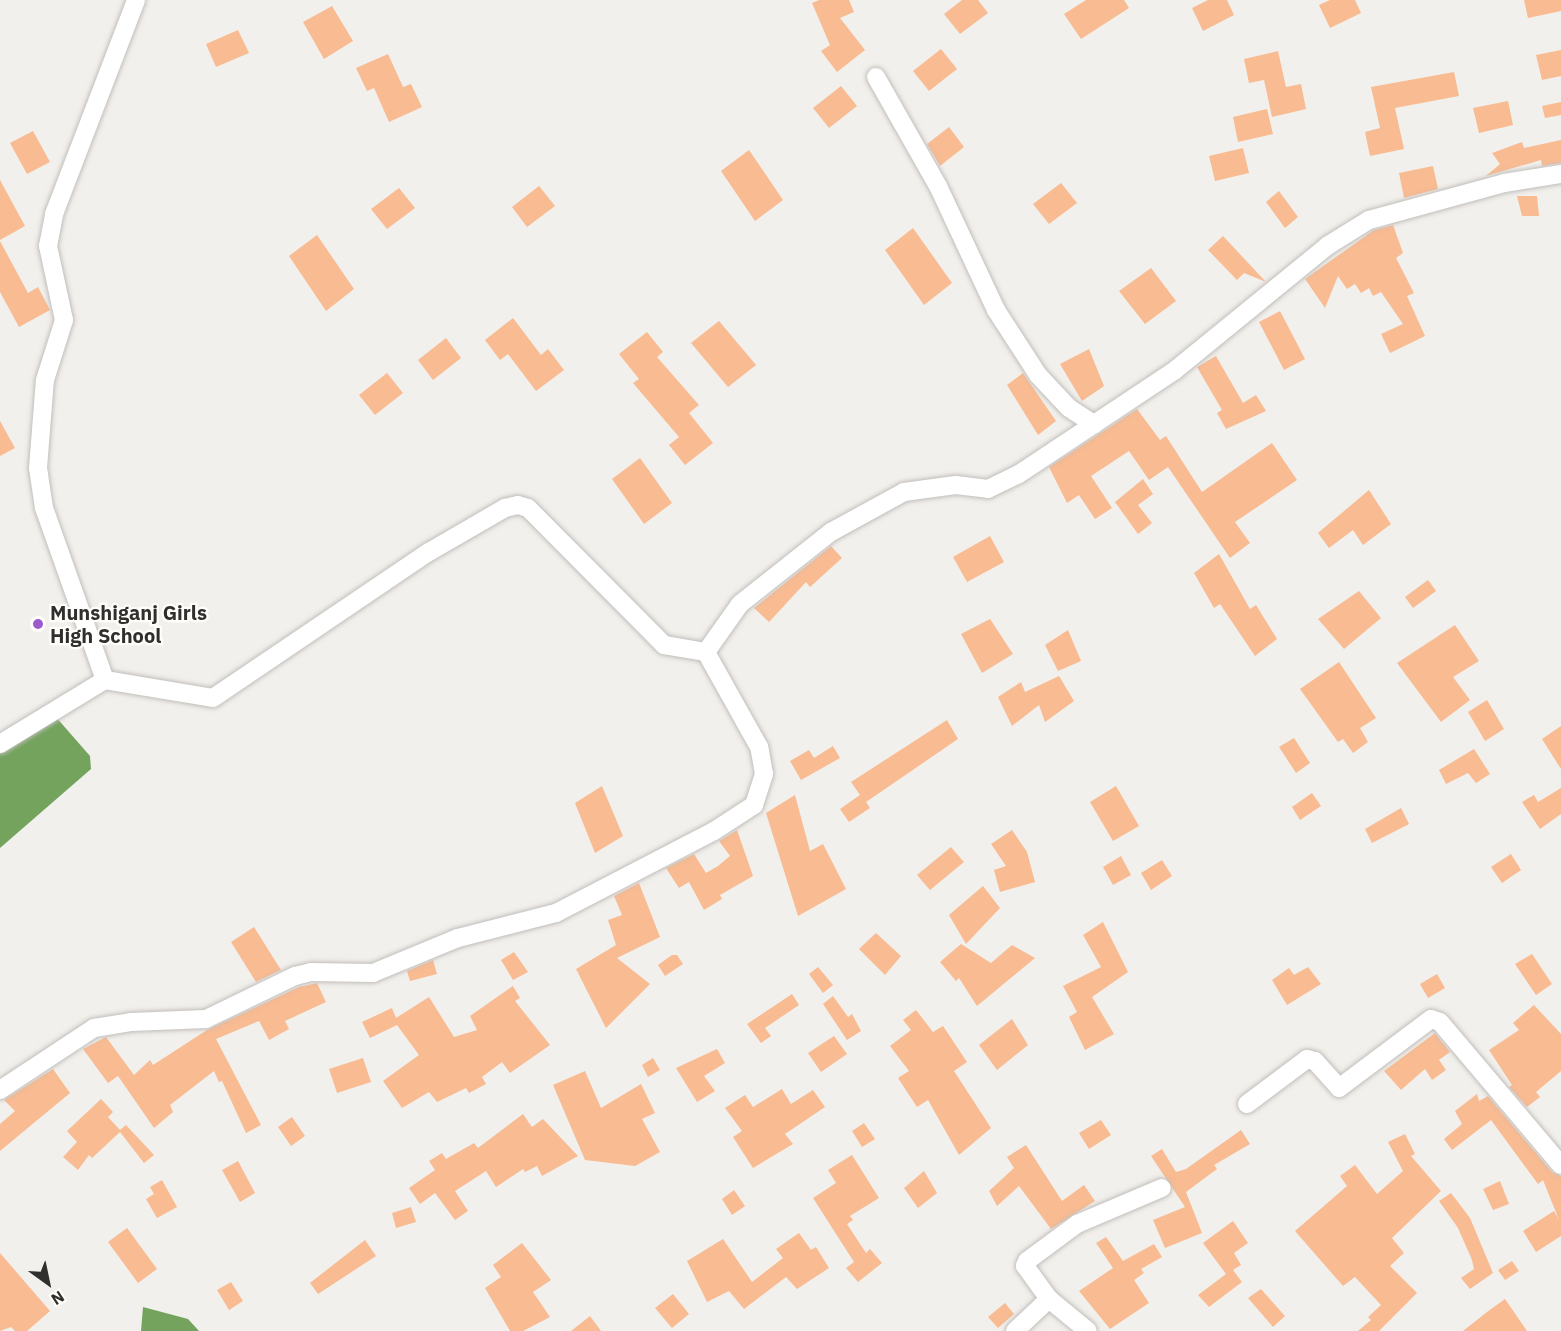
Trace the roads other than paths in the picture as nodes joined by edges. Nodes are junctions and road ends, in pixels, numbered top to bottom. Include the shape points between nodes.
1 (136, 0) edge
2 (876, 77) dead end
3 (1561, 174) edge
4 (1094, 424) junction
5 (706, 652) junction
6 (105, 680) junction
7 (0, 744) edge
8 (0, 1090) edge
9 (1247, 1104) dead end
10 (1561, 1165) edge
11 (1162, 1188) dead end
12 (1049, 1299) junction
13 (1015, 1331) edge
14 (1088, 1331) edge

1 - 6 street via 54,214 48,246 64,320 45,381 38,468 44,508
2 - 4 street via 938,186 996,310 1038,375 1069,408
3 - 4 street via 1504,183 1369,220 1327,246 1174,371
4 - 5 street via 1019,474 988,489 945,486 904,492 831,532 740,604
5 - 6 street via 664,645 528,508 518,506 505,508 429,552 213,698
5 - 8 street via 759,747 764,774 754,805 714,831 556,913 458,938 373,973 311,972 206,1019 131,1022 94,1028
6 - 7 street
9 - 10 street via 1307,1059 1315,1061 1340,1088 1431,1019 1440,1022
11 - 12 street via 1077,1224 1027,1261 1025,1266
12 - 13 street
12 - 14 street

